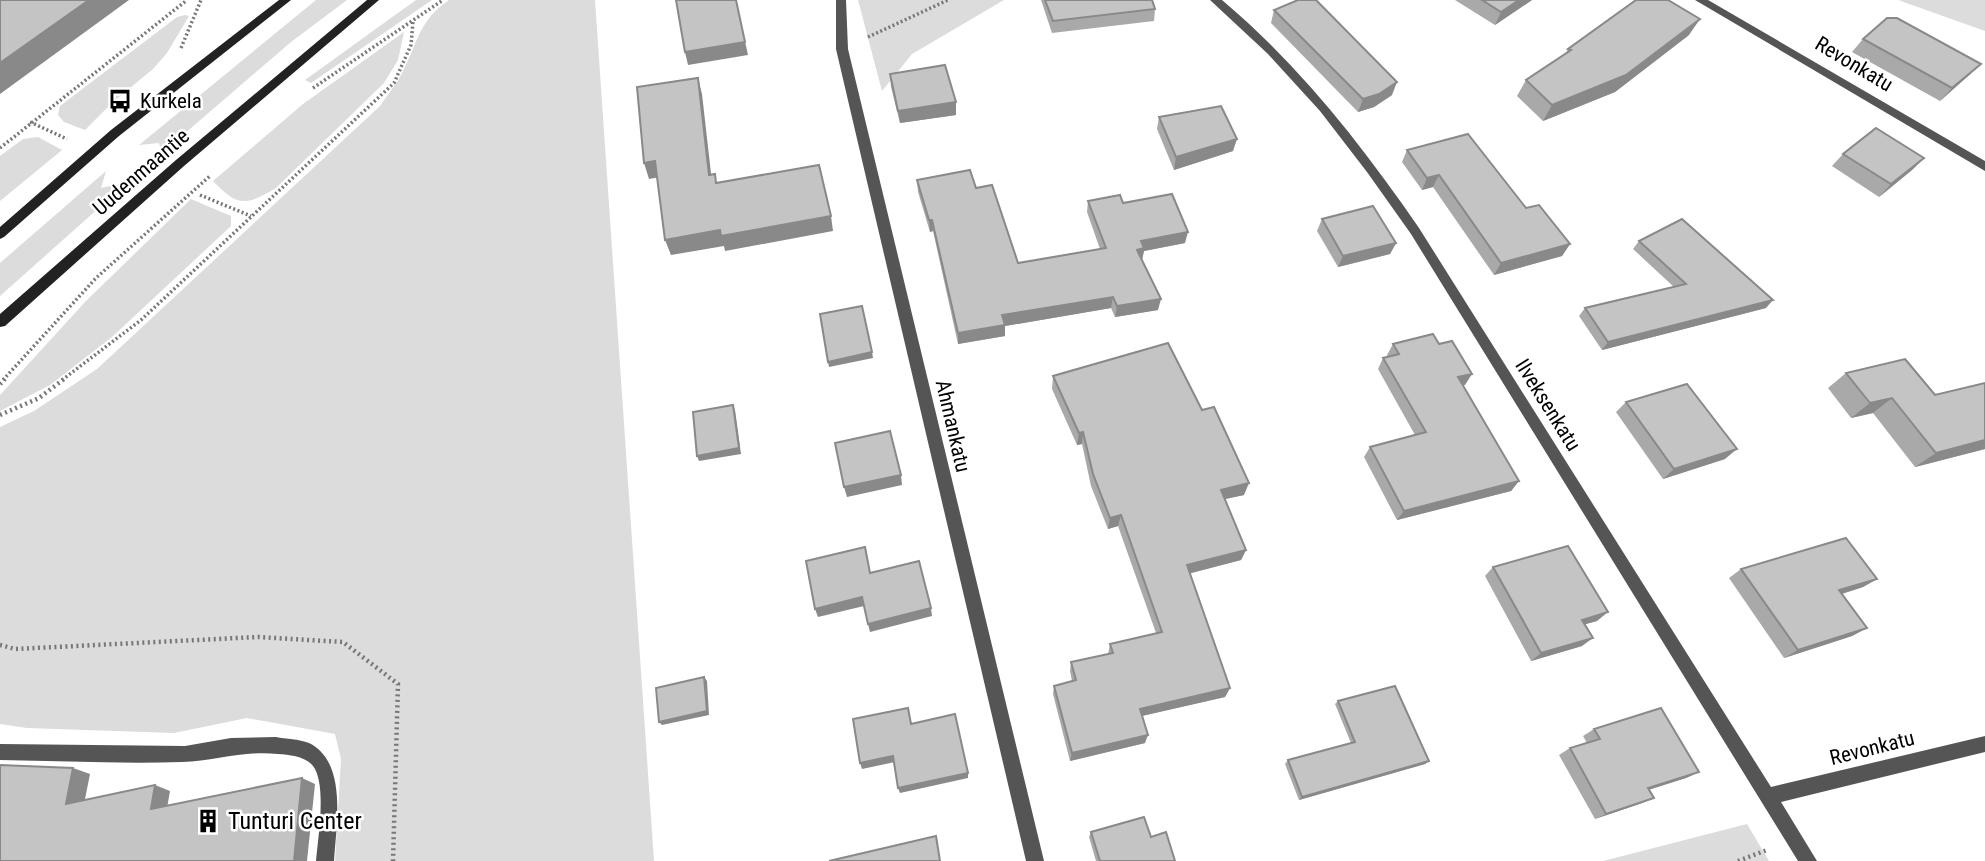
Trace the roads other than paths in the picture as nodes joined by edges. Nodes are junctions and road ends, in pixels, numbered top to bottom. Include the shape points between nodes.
1 (286, 0) edge
2 (374, 0) edge
3 (841, 0) edge
4 (1215, 0) edge
5 (1700, 0) edge
6 (1985, 167) edge
7 (0, 234) edge
8 (0, 322) edge
9 (1985, 744) edge
10 (0, 752) edge
11 (1769, 796) junction
12 (326, 861) edge
13 (1035, 861) edge
14 (1808, 861) edge

1 - 7 main road, Uudenmaantie via 115,133
2 - 8 main road, Uudenmaantie
3 - 13 street, Ahmankatu via 842,49
4 - 11 street, Ilveksenkatu via 1283,63 1370,167 1415,231
5 - 6 street, Revonkatu
9 - 11 street, Revonkatu
10 - 12 street via 186,754 276,744 305,750 320,761 327,783
11 - 14 street, Ilveksenkatu

